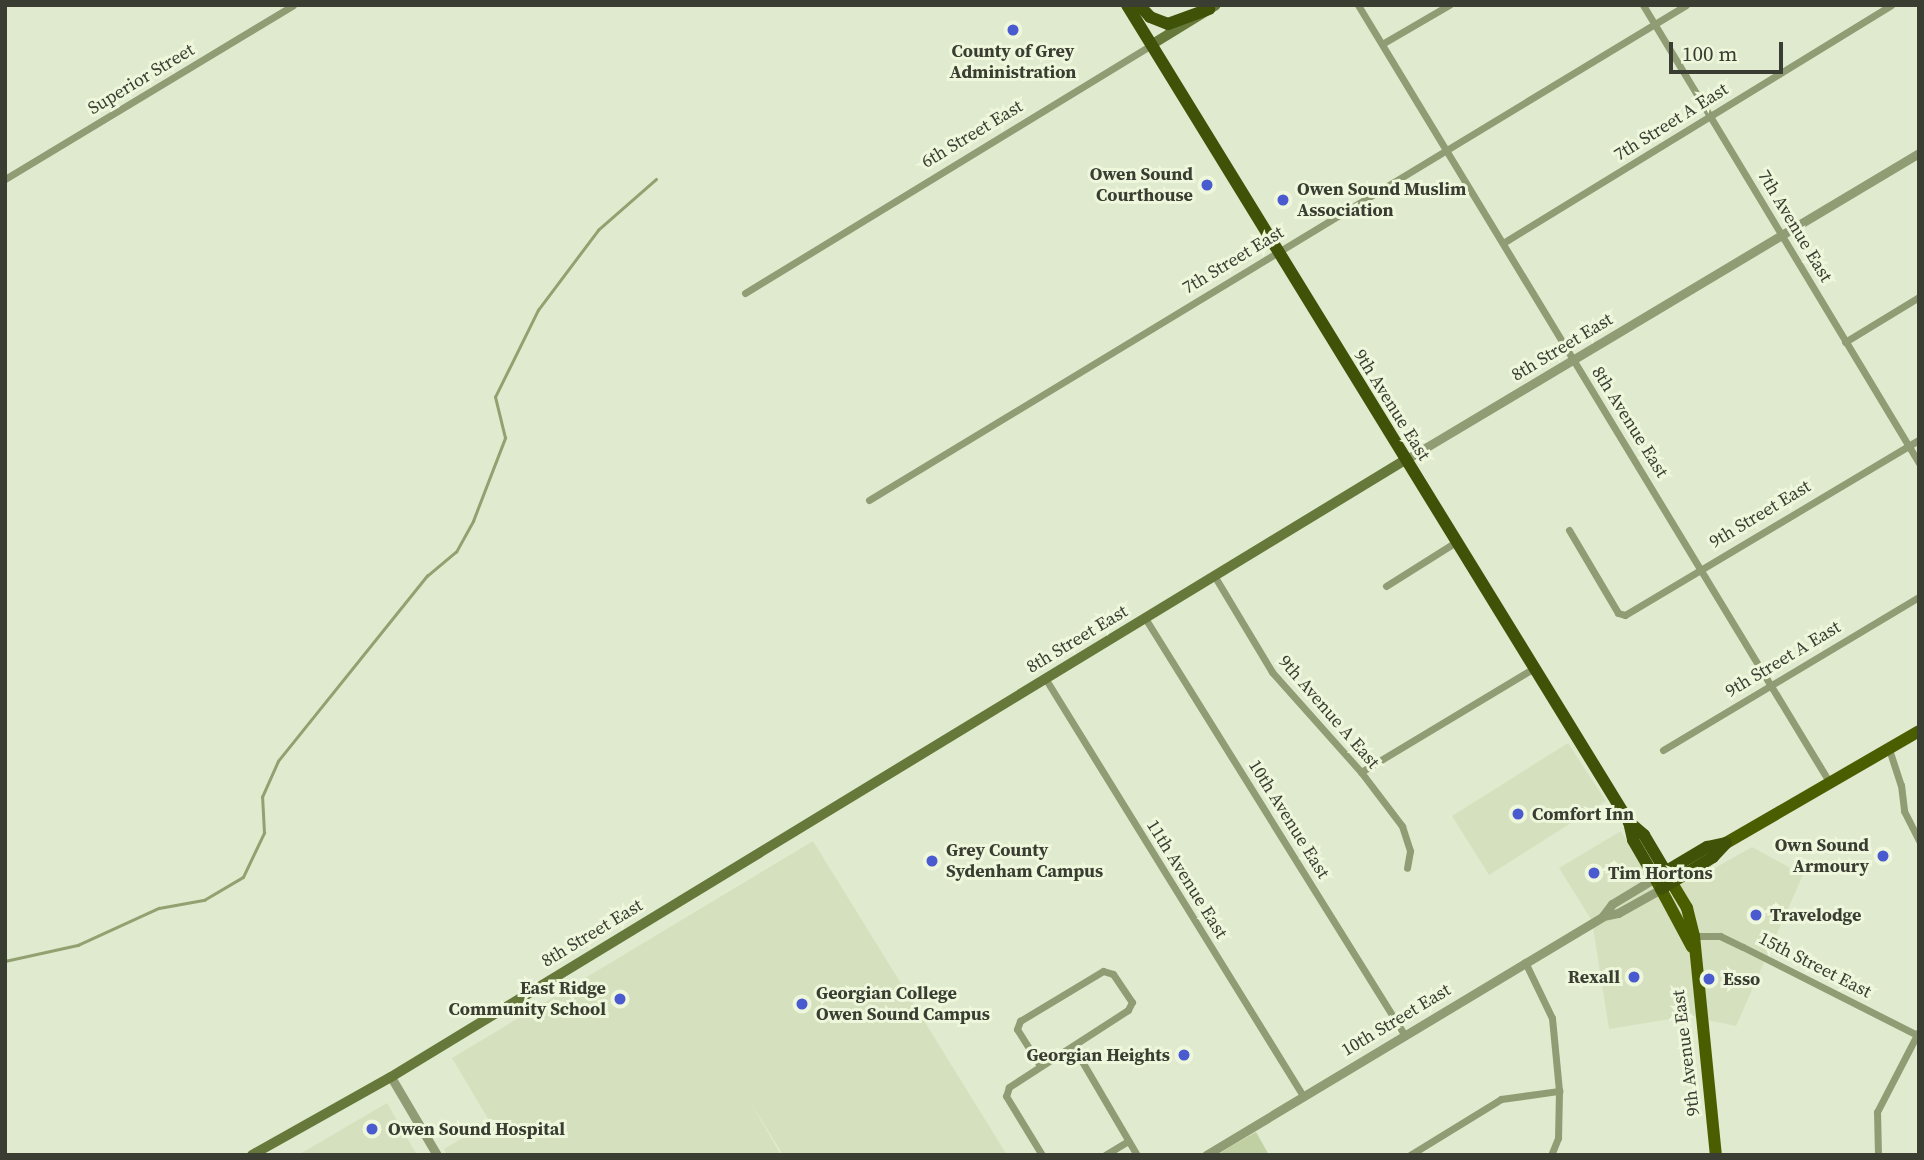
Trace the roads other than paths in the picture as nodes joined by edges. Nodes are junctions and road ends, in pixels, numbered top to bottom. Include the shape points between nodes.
1 (293, 5) edge
2 (1127, 5) edge
3 (1139, 5) edge
4 (1358, 5) edge
5 (1450, 5) edge
6 (1643, 5) edge
7 (1686, 5) edge
8 (1891, 5) edge
9 (1213, 7) edge
10 (1654, 24) junction
11 (1382, 44) junction
12 (1151, 45) junction
13 (1710, 116) junction
14 (1447, 151) junction
15 (1919, 153) edge
16 (5, 179) edge
17 (1783, 236) junction
18 (1503, 243) junction
19 (1278, 252) junction
20 (746, 293) dead end
21 (1919, 297) edge
22 (1845, 342) junction
23 (1574, 360) junction
24 (1919, 440) edge
25 (1908, 446) junction
26 (1405, 460) junction
27 (1919, 463) edge
28 (869, 500) dead end
29 (1569, 530) dead end
30 (1456, 542) junction
31 (1702, 569) junction
32 (1215, 577) junction
33 (1386, 586) dead end
34 (1919, 597) edge
35 (1145, 618) junction
36 (1534, 668) junction
37 (1045, 678) junction
38 (1771, 684) junction
39 (1919, 731) edge
40 (1889, 749) junction
41 (1663, 750) dead end
42 (1361, 772) junction
43 (1830, 783) junction
44 (1919, 840) edge
45 (1726, 843) joint
46 (1407, 868) dead end
47 (1663, 880) junction
48 (1693, 942) junction
49 (1525, 962) junction
50 (1918, 1034) edge
51 (1405, 1036) junction
52 (1073, 1046) junction
53 (1039, 1064) junction
54 (391, 1077) junction
55 (1559, 1091) junction
56 (1303, 1096) junction
57 (1128, 1141) junction
58 (252, 1155) edge
59 (437, 1155) edge
60 (1042, 1155) edge
61 (1105, 1155) edge
62 (1137, 1155) edge
63 (1206, 1155) edge
64 (1410, 1155) edge
65 (1551, 1155) edge
66 (1716, 1155) edge
67 (1878, 1155) edge

1 - 16 street, Superior Street
2 - 12 highway, 9th Avenue East
3 - 9 highway via 1150,17 1168,24
4 - 11 street, 8th Avenue East
5 - 11 street
6 - 10 street, 7th Avenue East
7 - 10 street, 7th Street East
8 - 13 street, 7th Street A East
9 - 12 main road, 6th Street East
10 - 13 street, 7th Avenue East
10 - 14 street, 7th Street East
11 - 14 street, 8th Avenue East
12 - 19 highway, 9th Avenue East
12 - 20 street, 6th Street East
13 - 17 street, 7th Avenue East
13 - 18 street, 7th Street A East
14 - 18 street, 8th Avenue East
14 - 19 street, 7th Street East
15 - 17 street, 8th Street East
17 - 22 street, 7th Avenue East
17 - 23 street, 8th Street East
18 - 23 street, 8th Avenue East
19 - 26 highway, 9th Avenue East
19 - 28 street, 7th Street East
21 - 22 street
22 - 25 street, 7th Avenue East
23 - 26 street, 8th Street East
23 - 31 street, 8th Avenue East
24 - 25 street, 9th Street East
25 - 27 street, 7th Avenue East
25 - 31 street, 9th Street East
26 - 30 highway, 9th Avenue East
26 - 32 main road, 8th Street East
29 - 31 street, 9th Street East via 1618,612 1625,615
30 - 33 street
30 - 36 highway, 9th Avenue East
31 - 38 street, 8th Avenue East
32 - 35 main road, 8th Street East
32 - 42 street, 9th Avenue A East via 1272,672
34 - 38 street, 9th Street A East
35 - 37 main road, 8th Street East
35 - 51 street, 10th Avenue East
36 - 42 street
36 - 47 highway, 9th Avenue East via 1629,822 1644,835
37 - 54 main road, 8th Street East
37 - 56 street, 11th Avenue East
38 - 41 street, 9th Street A East
38 - 43 street, 8th Avenue East
39 - 40 main road, 10th Street East
40 - 43 main road, 10th Street East
40 - 44 street via 1904,811
42 - 46 street, 9th Avenue A East via 1402,826 1410,851
43 - 45 main road, 10th Street East
45 - 47 highway, 10th Street East via 1707,847
47 - 48 main road, 9th Avenue East
47 - 49 street, 10th Street East via 1612,904 1603,916
48 - 50 street, 15th Street East via 1720,936
48 - 66 main road, 9th Avenue East
49 - 51 street, 10th Street East
49 - 55 street via 1552,1018
50 - 67 street via 1877,1112
51 - 56 street, 10th Street East
52 - 53 street
52 - 53 street via 1132,1003 1113,974 1103,971 1020,1021 1017,1029
52 - 57 street
53 - 60 street via 1009,1087 1006,1096
54 - 58 main road, 8th Street East
54 - 59 street
55 - 64 street via 1501,1099
55 - 65 street via 1558,1138
56 - 63 street, 10th Street East
57 - 61 street
57 - 62 street

